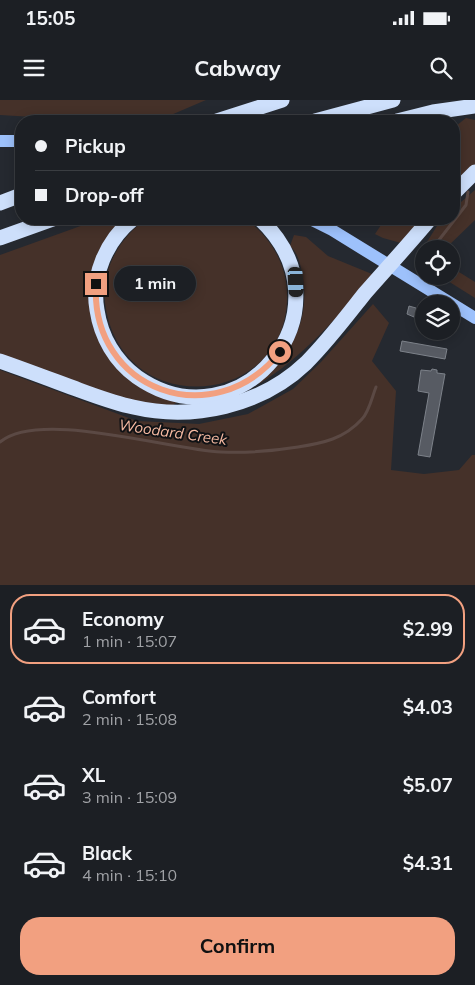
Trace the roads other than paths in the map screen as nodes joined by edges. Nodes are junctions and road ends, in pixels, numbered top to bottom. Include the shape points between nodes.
1 (282, 100) edge
2 (393, 100) edge
3 (475, 106) edge
4 (235, 115) edge
5 (337, 115) edge
6 (421, 115) edge
7 (0, 141) edge
8 (15, 141) edge
9 (475, 172) edge
10 (460, 187) edge
11 (15, 197) edge
12 (0, 203) edge
13 (36, 225) edge
14 (126, 225) edge
15 (266, 225) edge
16 (322, 225) edge
17 (425, 225) edge
18 (0, 238) edge
19 (389, 265) junction
20 (475, 318) edge
21 (0, 361) edge

1 - 4 highway
2 - 5 highway
3 - 6 highway
7 - 8 main road
9 - 10 highway
11 - 12 highway
13 - 18 highway
14 - 15 highway via 111,243 99,270 96,307 101,328 118,358 144,381 177,394 205,396 231,390 263,371 280,352 291,329 297,299 294,271 282,244
16 - 19 main road
17 - 19 highway
19 - 20 main road
19 - 21 highway via 305,364 253,397 214,409 174,413 132,407

